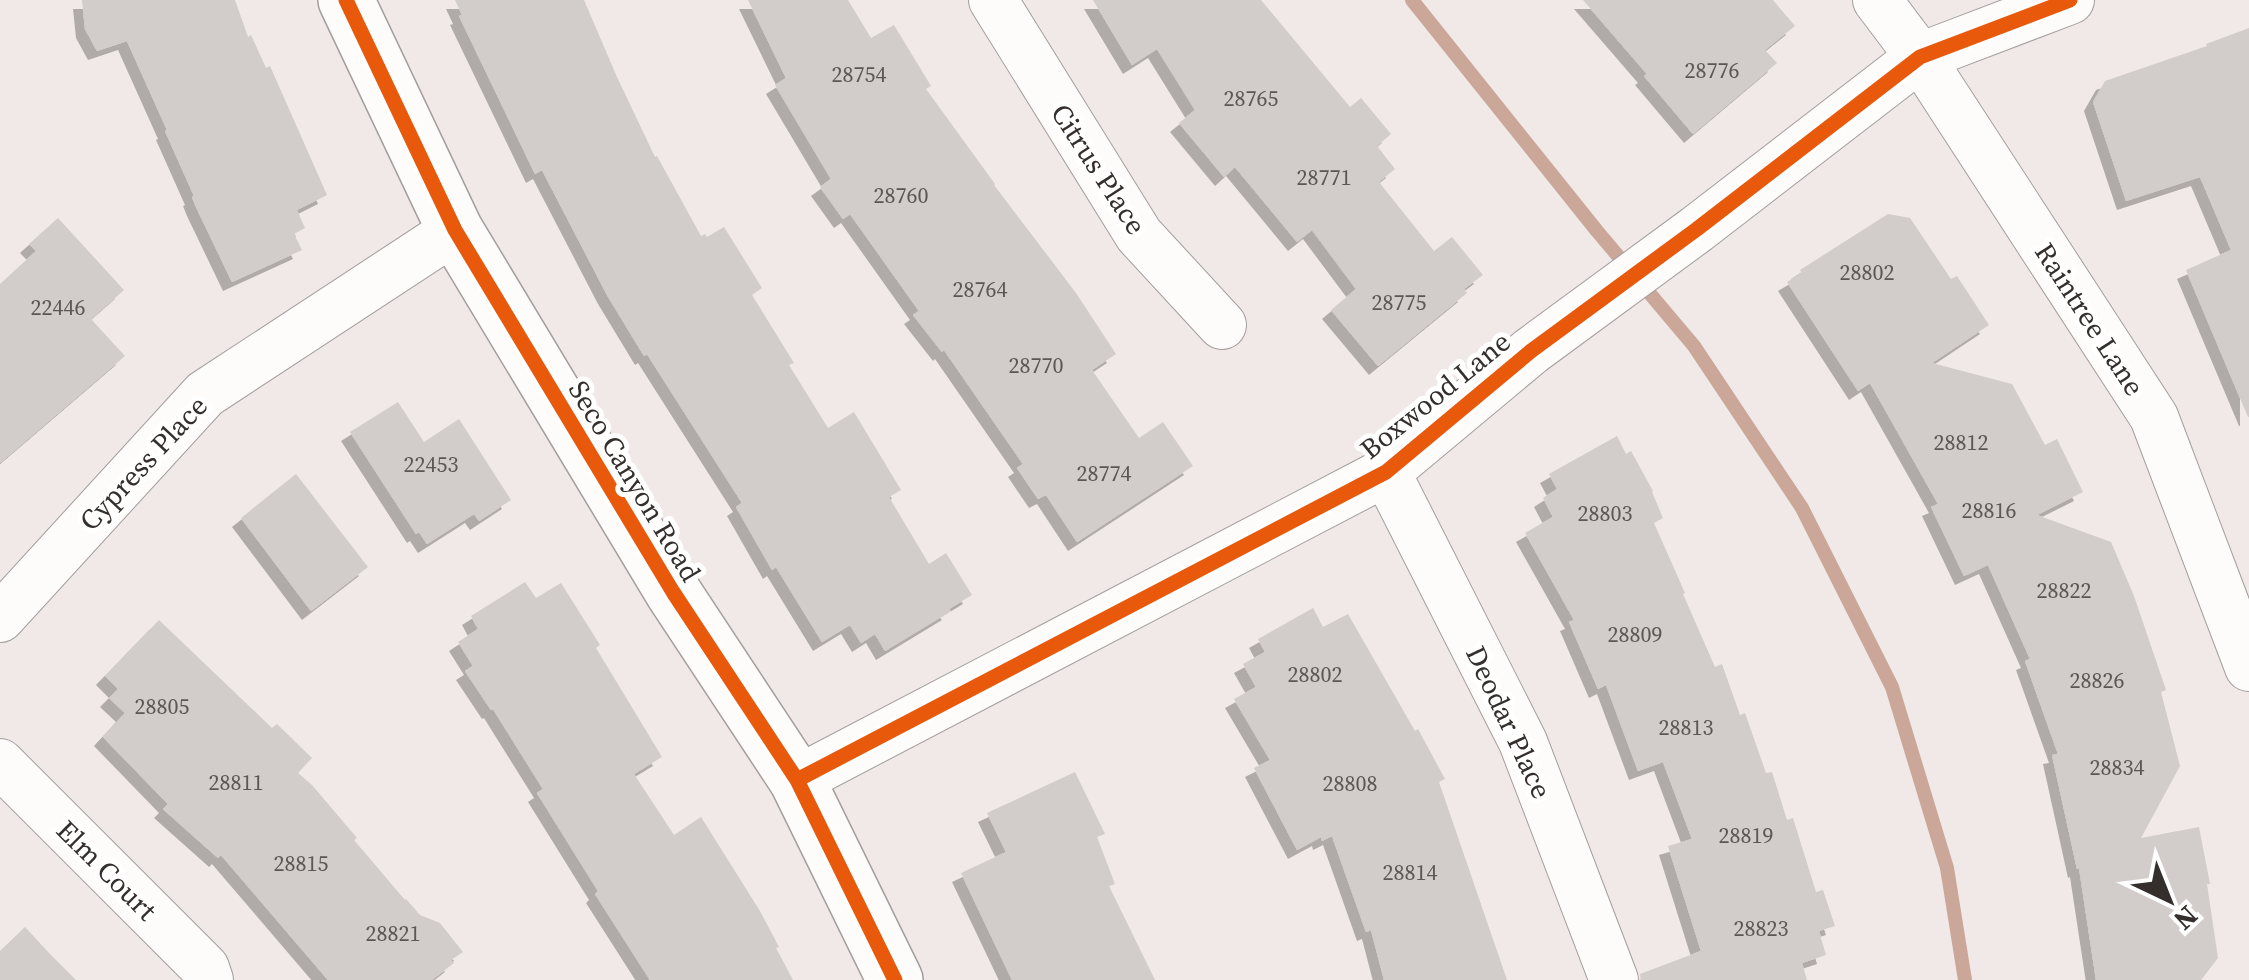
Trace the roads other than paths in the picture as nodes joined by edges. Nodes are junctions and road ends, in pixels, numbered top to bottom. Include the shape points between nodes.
1 (346, 0) edge
2 (993, 0) edge
3 (1877, 0) edge
4 (2070, 0) edge
5 (1920, 57) junction
6 (455, 230) junction
7 (1222, 325) dead end
8 (1386, 472) junction
9 (0, 618) edge
10 (2249, 667) edge
11 (0, 762) edge
12 (797, 780) junction
13 (209, 980) edge
14 (895, 980) edge
15 (1614, 980) edge

1 - 6 street, Seco Canyon Road
2 - 7 street, Citrus Place via 1139,234
3 - 5 street, Raintree Lane
4 - 5 street, Boxwood Lane
5 - 8 street, Boxwood Lane via 1532,351
5 - 10 street, Raintree Lane via 2154,417
6 - 9 street, Cypress Place via 205,394
6 - 12 street, Seco Canyon Road via 673,592
8 - 12 street, Boxwood Lane
8 - 15 street, Deodar Place via 1523,742
11 - 13 street, Elm Court
12 - 14 street, Seco Canyon Road

